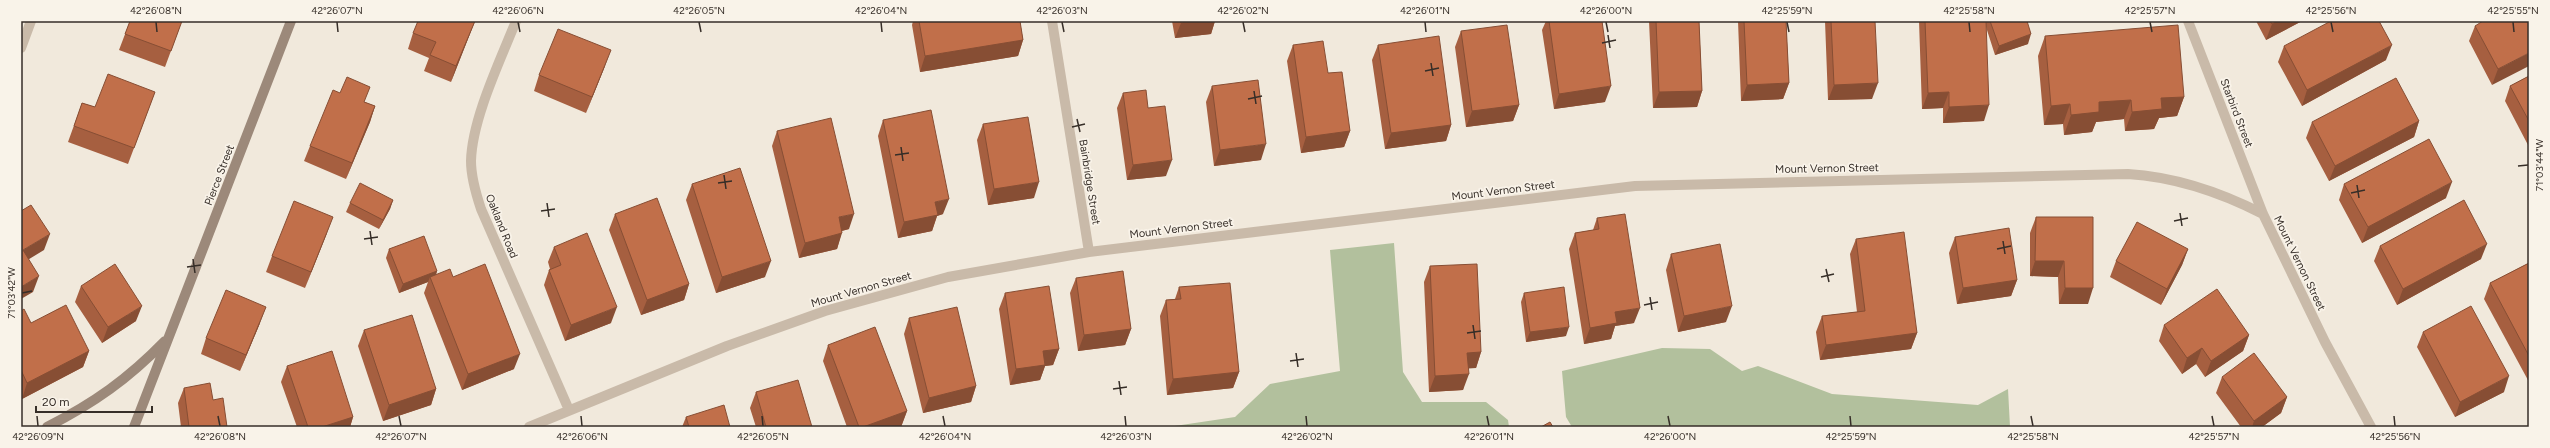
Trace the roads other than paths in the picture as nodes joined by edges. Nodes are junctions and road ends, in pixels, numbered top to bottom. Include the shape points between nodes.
1 (31, 21) edge
2 (291, 21) edge
3 (516, 21) edge
4 (1052, 21) edge
5 (2188, 21) edge
6 (21, 48) edge
7 (2263, 214) junction
8 (1089, 252) junction
9 (169, 336) junction
10 (569, 410) junction
11 (47, 427) edge
12 (134, 427) edge
13 (530, 427) edge
14 (2371, 427) edge

1 - 6 street
2 - 9 street, Pierce Street
3 - 10 street, Oakland Road via 485,102 474,139 471,162 474,186 481,209
4 - 8 street, Bainbridge Street
5 - 7 street, Starbird Street
7 - 8 street, Mount Vernon Street via 2205,188 2141,174 1768,181 1635,186
7 - 14 street, Mount Vernon Street via 2325,342
8 - 10 street, Mount Vernon Street via 948,278 825,311 728,346
9 - 11 street, Pierce Street via 121,383 85,407
9 - 12 street, Pierce Street
10 - 13 street, Mount Vernon Street

